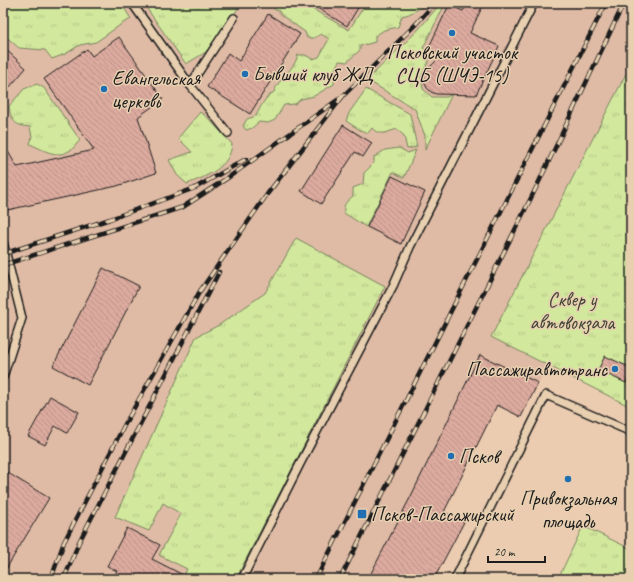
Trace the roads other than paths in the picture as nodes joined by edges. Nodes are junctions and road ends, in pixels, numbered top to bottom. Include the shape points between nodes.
1 (132, 3) edge
2 (534, 3) edge
3 (234, 18) dead end
4 (190, 85) junction
5 (228, 133) dead end
6 (3, 242) edge
7 (3, 377) edge
8 (631, 432) edge
9 (242, 579) edge
10 (455, 579) edge

1 - 4 lane
2 - 9 lane
3 - 4 lane
4 - 5 lane
6 - 7 lane via 22,318
8 - 10 lane via 546,395

